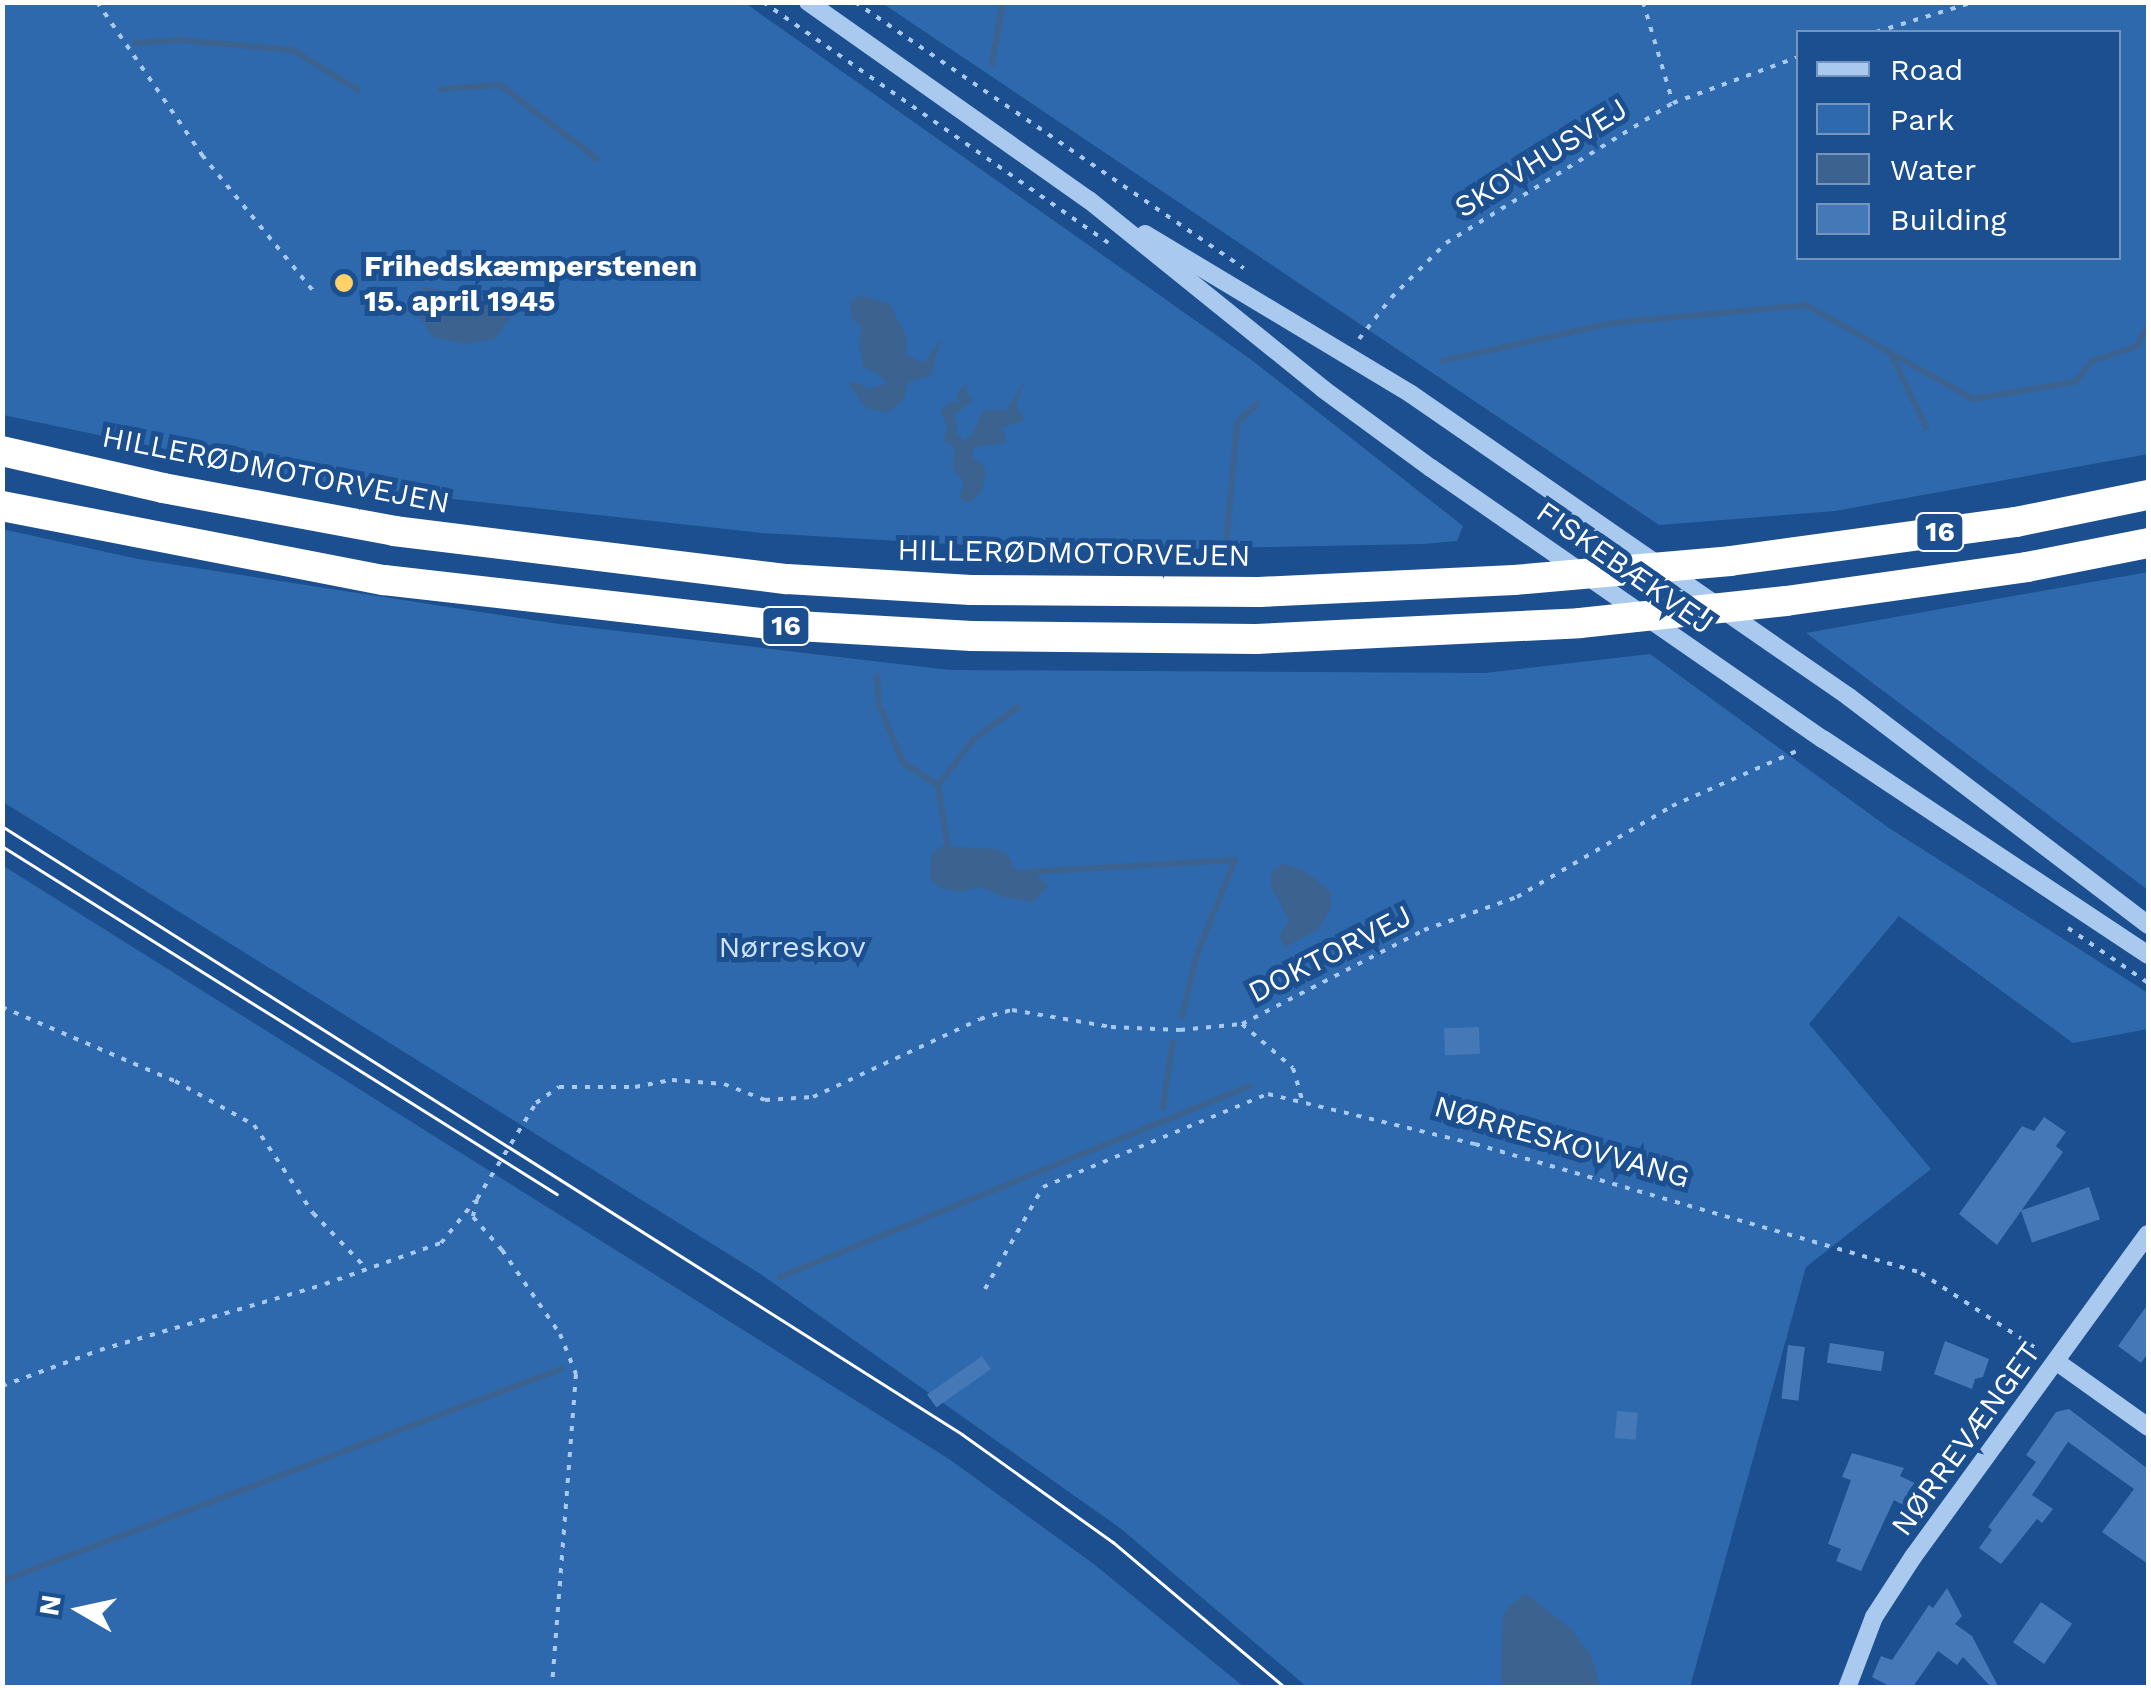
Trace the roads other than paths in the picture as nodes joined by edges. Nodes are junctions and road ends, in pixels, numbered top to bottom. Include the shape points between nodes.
1 (808, 2) edge
2 (1089, 200) junction
3 (2, 451) edge
4 (2148, 496) edge
5 (2, 506) edge
6 (2148, 543) edge
7 (2148, 925) edge
8 (2148, 956) edge
9 (2148, 1234) edge
10 (2057, 1362) junction
11 (2148, 1427) edge
12 (1847, 1688) edge

1 - 2 street, FISKEBÆKVEJ
2 - 7 street, FISKEBÆKVEJ via 1348,355 1849,697
2 - 8 street, FISKEBÆKVEJ via 1323,389 1823,739
3 - 4 highway, HILLERØDMOTORVEJEN / 16, bridge via 394,531 787,579 971,590 1259,592 1514,580 1730,561 2016,522
5 - 6 highway, 16, bridge via 384,580 780,626 972,636 1256,638 1580,623 1786,601
9 - 10 street, NØRREVÆNGET
10 - 11 street
10 - 12 street, NØRREVÆNGET via 1874,1616

